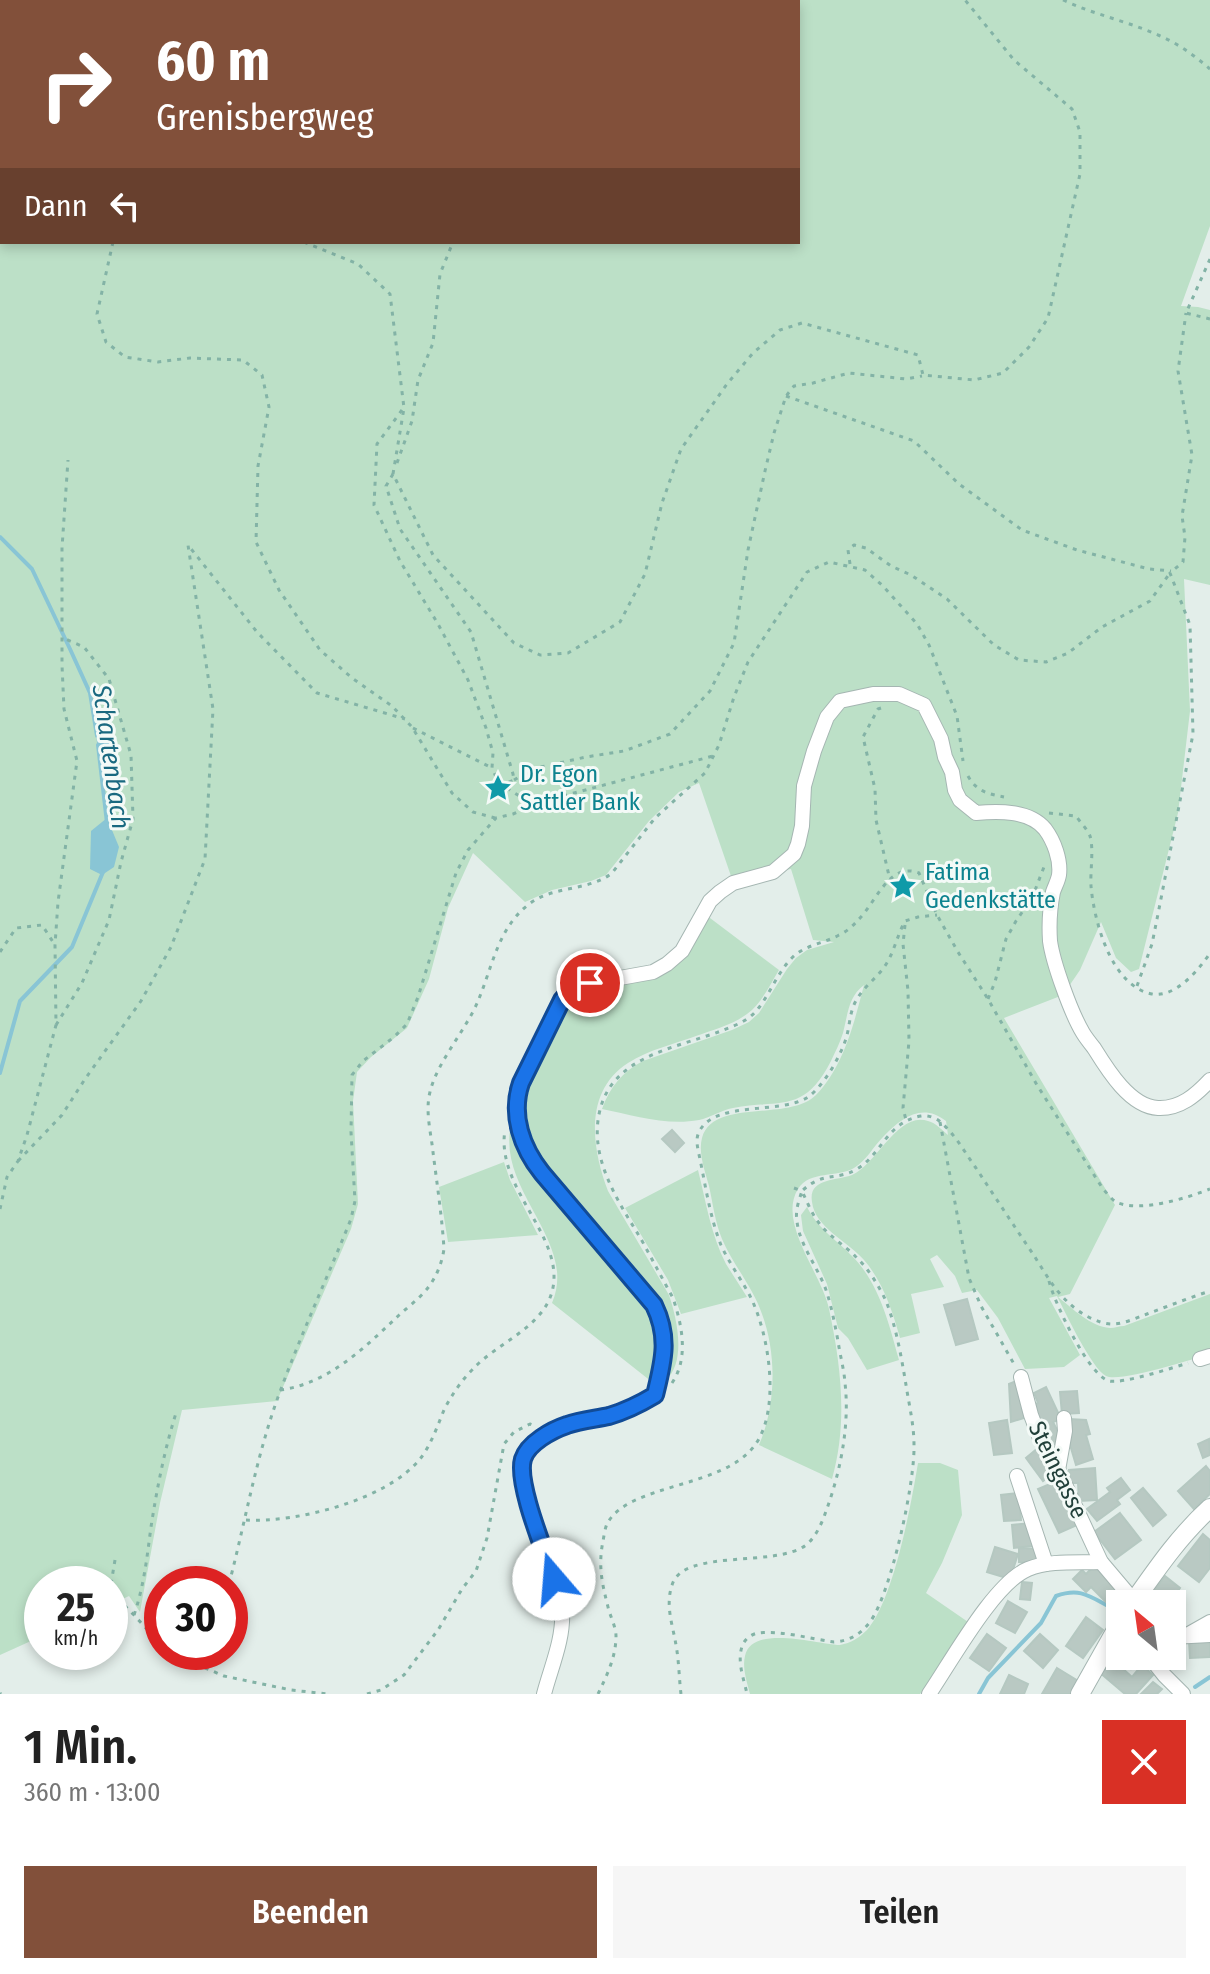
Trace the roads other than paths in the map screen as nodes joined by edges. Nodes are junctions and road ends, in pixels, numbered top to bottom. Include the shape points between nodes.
1 (1210, 1080) edge
2 (1021, 1377) road end
3 (1064, 1418) dead end
4 (1058, 1470) junction
5 (1017, 1476) dead end
6 (1210, 1508) edge
7 (1101, 1562) junction
8 (1046, 1564) junction
9 (1123, 1590) edge
10 (1142, 1590) edge
11 (1210, 1622) edge
12 (1186, 1633) edge
13 (1210, 1635) edge
14 (1186, 1636) edge
15 (1106, 1649) edge
16 (1160, 1670) edge
17 (544, 1694) edge
18 (929, 1694) edge
19 (1080, 1694) edge
20 (1183, 1694) edge

1 - 17 street via 1184,1103 1159,1108 1141,1103 1121,1085 1082,1033 1050,942 1059,865 1044,828 1001,811 976,813 960,800 924,705 899,694 840,701 827,717 814,751 794,854 773,872 720,892 682,951 667,964 653,972 571,990 553,1016 517,1095 528,1155 654,1305 664,1338 655,1395 610,1415 568,1425 541,1439 524,1456 524,1489 562,1610 560,1640
2 - 4 street, Steingasse via 1039,1436
3 - 4 street
4 - 7 street, Steingasse
5 - 8 street
6 - 10 street
7 - 8 street
7 - 9 street, Steingasse
8 - 18 street via 1027,1569 996,1595
11 - 12 street
13 - 14 street
15 - 19 street
16 - 20 street

